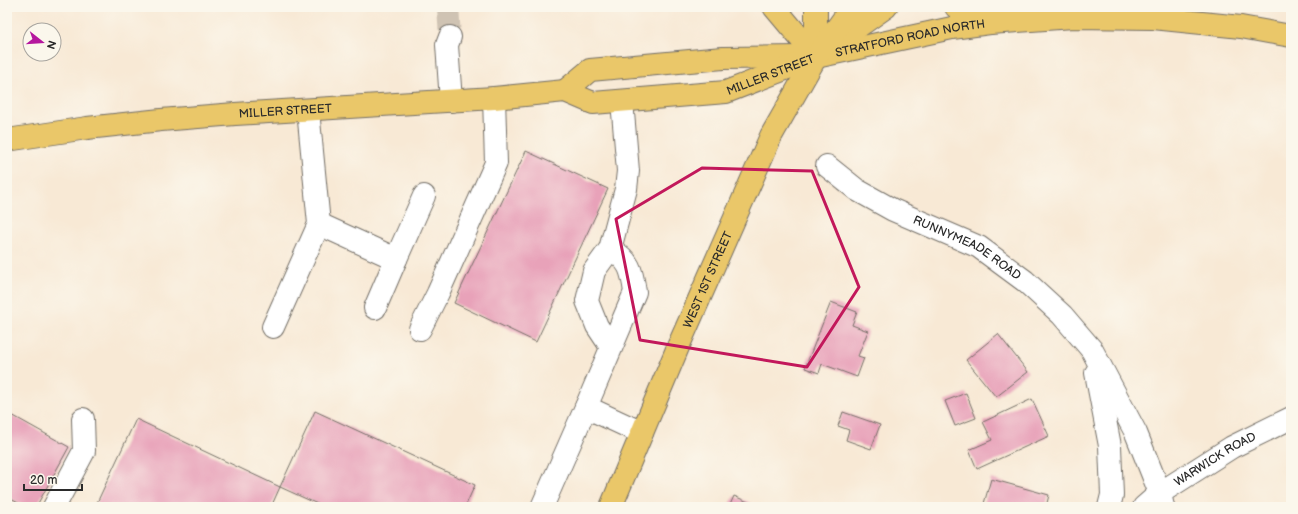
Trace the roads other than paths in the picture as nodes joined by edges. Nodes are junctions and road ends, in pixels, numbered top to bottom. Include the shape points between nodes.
1 (774, 7) edge
2 (816, 7) edge
3 (852, 7) edge
4 (886, 7) edge
5 (956, 7) edge
6 (990, 23) junction
7 (1291, 36) edge
8 (450, 37) tunnel mouth
9 (816, 57) junction
10 (565, 91) junction
11 (494, 98) junction
12 (451, 101) junction
13 (622, 101) junction
14 (308, 110) junction
15 (7, 140) edge
16 (827, 166) dead end
17 (424, 196) dead end
18 (319, 224) junction
19 (610, 249) junction
20 (396, 259) junction
21 (375, 308) dead end
22 (273, 328) dead end
23 (420, 329) dead end
24 (611, 348) junction
25 (1092, 350) junction
26 (586, 407) junction
27 (1291, 418) edge
28 (84, 419) dead end
29 (642, 433) junction
30 (1156, 502) edge
31 (54, 507) edge
32 (542, 507) edge
33 (611, 507) edge
34 (1110, 507) edge

1 - 9 main road
2 - 9 main road
3 - 9 main road, WEST 1ST STREET
4 - 9 main road
5 - 6 main road via 966,14
6 - 7 main road, STRATFORD ROAD NORTH via 1073,17 1122,17 1215,24
6 - 9 main road, STRATFORD ROAD NORTH via 952,28
8 - 12 street via 447,45
9 - 10 main road, MILLER STREET via 723,58 590,70
9 - 13 main road, MILLER STREET via 726,92
9 - 29 main road, WEST 1ST STREET via 771,136
10 - 11 main road, MILLER STREET
10 - 13 main road, MILLER STREET via 592,104
11 - 12 main road, MILLER STREET
11 - 23 street via 496,163
12 - 14 main road, MILLER STREET
13 - 19 street via 628,171 626,189
14 - 15 main road, MILLER STREET via 162,120
14 - 18 street
16 - 25 street, RUNNYMEADE ROAD via 857,190 893,210 979,247 1035,290 1062,315
17 - 20 street
18 - 20 street
18 - 22 street
19 - 24 street via 594,271 587,301 597,326
19 - 24 street via 621,255 632,272 634,292
20 - 21 street
24 - 26 street
25 - 30 street, RUNNYMEADE ROAD via 1136,433
25 - 34 street, RUNNYMEADE ROAD via 1110,446
26 - 29 street
26 - 32 street
27 - 30 street, WARWICK ROAD via 1232,447
28 - 31 street via 84,451
29 - 33 main road, WEST 1ST STREET

